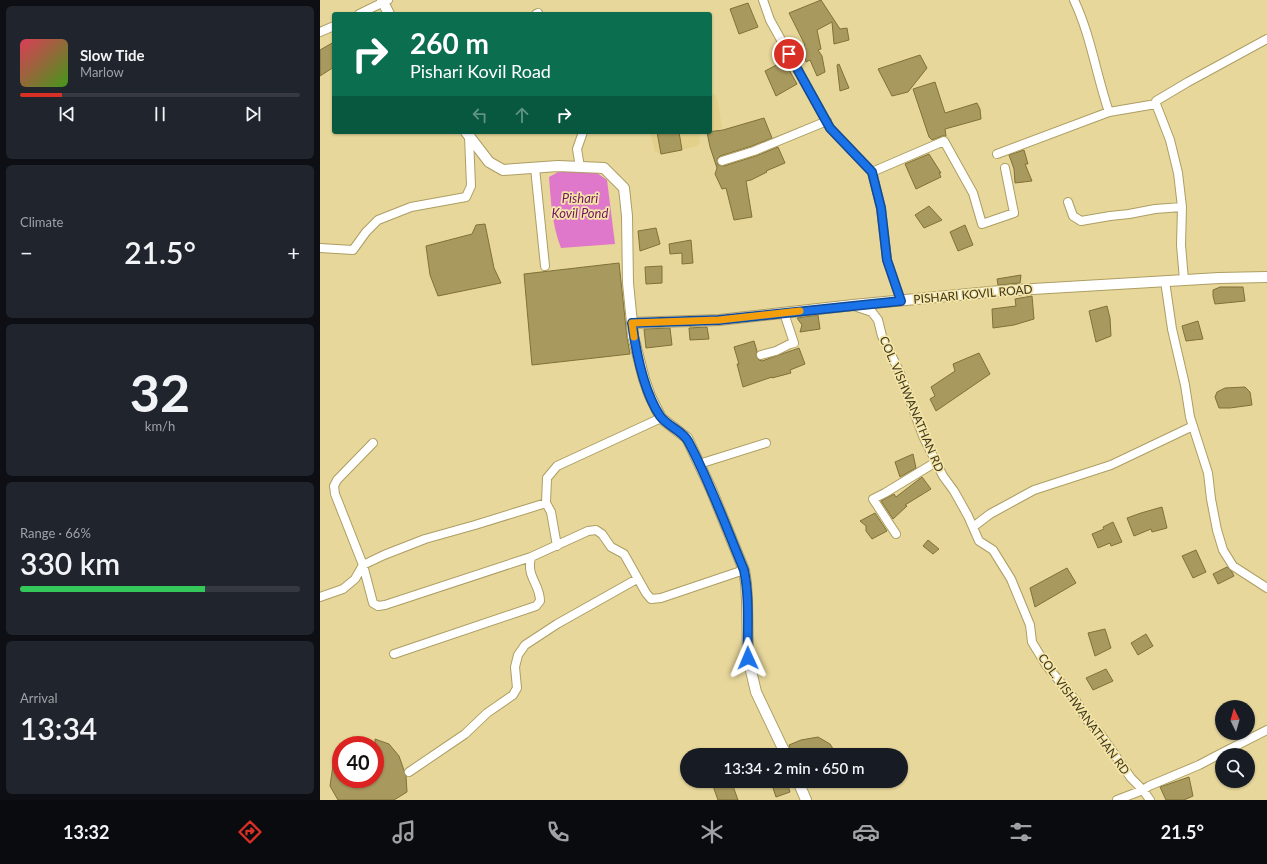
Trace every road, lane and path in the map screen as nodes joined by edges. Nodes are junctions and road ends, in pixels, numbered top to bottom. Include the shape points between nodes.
1 (763, 0) edge
2 (1074, 0) edge
3 (384, 1) edge
4 (363, 12) edge
5 (388, 12) edge
6 (332, 27) edge
7 (320, 32) edge
8 (1267, 39) edge
9 (1156, 104) junction
10 (1109, 112) junction
11 (827, 122) junction
12 (468, 134) edge
13 (582, 134) edge
14 (997, 154) dead end
15 (722, 161) dead end
16 (580, 167) junction
17 (536, 168) junction
18 (1005, 168) dead end
19 (872, 172) junction
20 (1068, 202) dead end
21 (1182, 207) junction
22 (320, 248) edge
23 (545, 266) dead end
24 (1267, 277) edge
25 (1184, 280) junction
26 (1165, 282) junction
27 (901, 301) junction
28 (853, 306) junction
29 (784, 313) junction
30 (632, 323) junction
31 (761, 355) dead end
32 (661, 418) junction
33 (1193, 426) junction
34 (373, 443) dead end
35 (766, 443) dead end
36 (936, 462) junction
37 (699, 464) junction
38 (546, 503) junction
39 (973, 527) junction
40 (896, 534) dead end
41 (557, 546) junction
42 (531, 557) junction
43 (364, 565) junction
44 (744, 570) junction
45 (638, 579) junction
46 (1267, 588) edge
47 (320, 597) edge
48 (394, 654) dead end
49 (1267, 730) edge
50 (783, 748) edge
51 (409, 772) dead end
52 (801, 788) edge
53 (1143, 790) junction
54 (806, 800) edge
55 (1117, 800) edge
56 (1150, 800) edge

1 - 11 street via 770,20
2 - 10 street via 1089,39
3 - 4 street
3 - 5 street
6 - 7 street
8 - 9 street via 1158,98
9 - 10 street
9 - 21 street via 1170,140 1178,173
10 - 14 street
11 - 15 street
11 - 19 street
12 - 17 street via 489,162 503,170
12 - 22 street via 471,186 466,197 411,207 378,220 353,250
13 - 16 street via 578,149
16 - 17 street
16 - 30 street via 604,168 624,188
17 - 23 street
18 - 19 street via 1014,213 982,224 973,193 944,141
19 - 27 street via 881,208 887,260
20 - 21 street via 1073,216 1081,222
21 - 25 street via 1181,245
24 - 25 street, PISHARI KOVIL ROAD
25 - 26 street, PISHARI KOVIL ROAD
26 - 27 street, PISHARI KOVIL ROAD via 1000,291
26 - 33 street via 1172,330
27 - 28 street, PISHARI KOVIL ROAD
28 - 29 street, PISHARI KOVIL ROAD
28 - 36 street, COL. VISHWANATHAN RD via 872,312 878,320 917,423
29 - 30 street, PISHARI KOVIL ROAD via 719,320
29 - 31 street via 794,343
30 - 32 street via 644,379
32 - 37 street via 686,438
32 - 38 street via 557,466 547,478
33 - 39 street via 1111,465 1034,490 990,514
33 - 46 street via 1208,473 1217,530 1223,550 1233,566
34 - 43 street via 334,486
35 - 37 street
36 - 39 street, COL. VISHWANATHAN RD
36 - 40 street via 872,499
37 - 44 street
38 - 41 street via 552,512
38 - 43 street via 425,539
39 - 53 street, COL. VISHWANATHAN RD via 980,541 993,550 1011,579 1030,625 1032,642 1046,665 1076,701 1130,778
41 - 42 street
41 - 45 street via 588,531 596,530 611,547 624,554
42 - 43 street via 378,606 373,603
42 - 48 street via 529,572 540,596 536,606
43 - 47 street via 355,579 343,589
44 - 45 street via 662,598 651,599
44 - 50 street via 748,658 756,692
45 - 51 street via 525,645 514,667 517,688 513,694 487,713 465,734
49 - 53 street via 1200,765
52 - 54 street
53 - 55 street
53 - 56 street, COL. VISHWANATHAN RD

